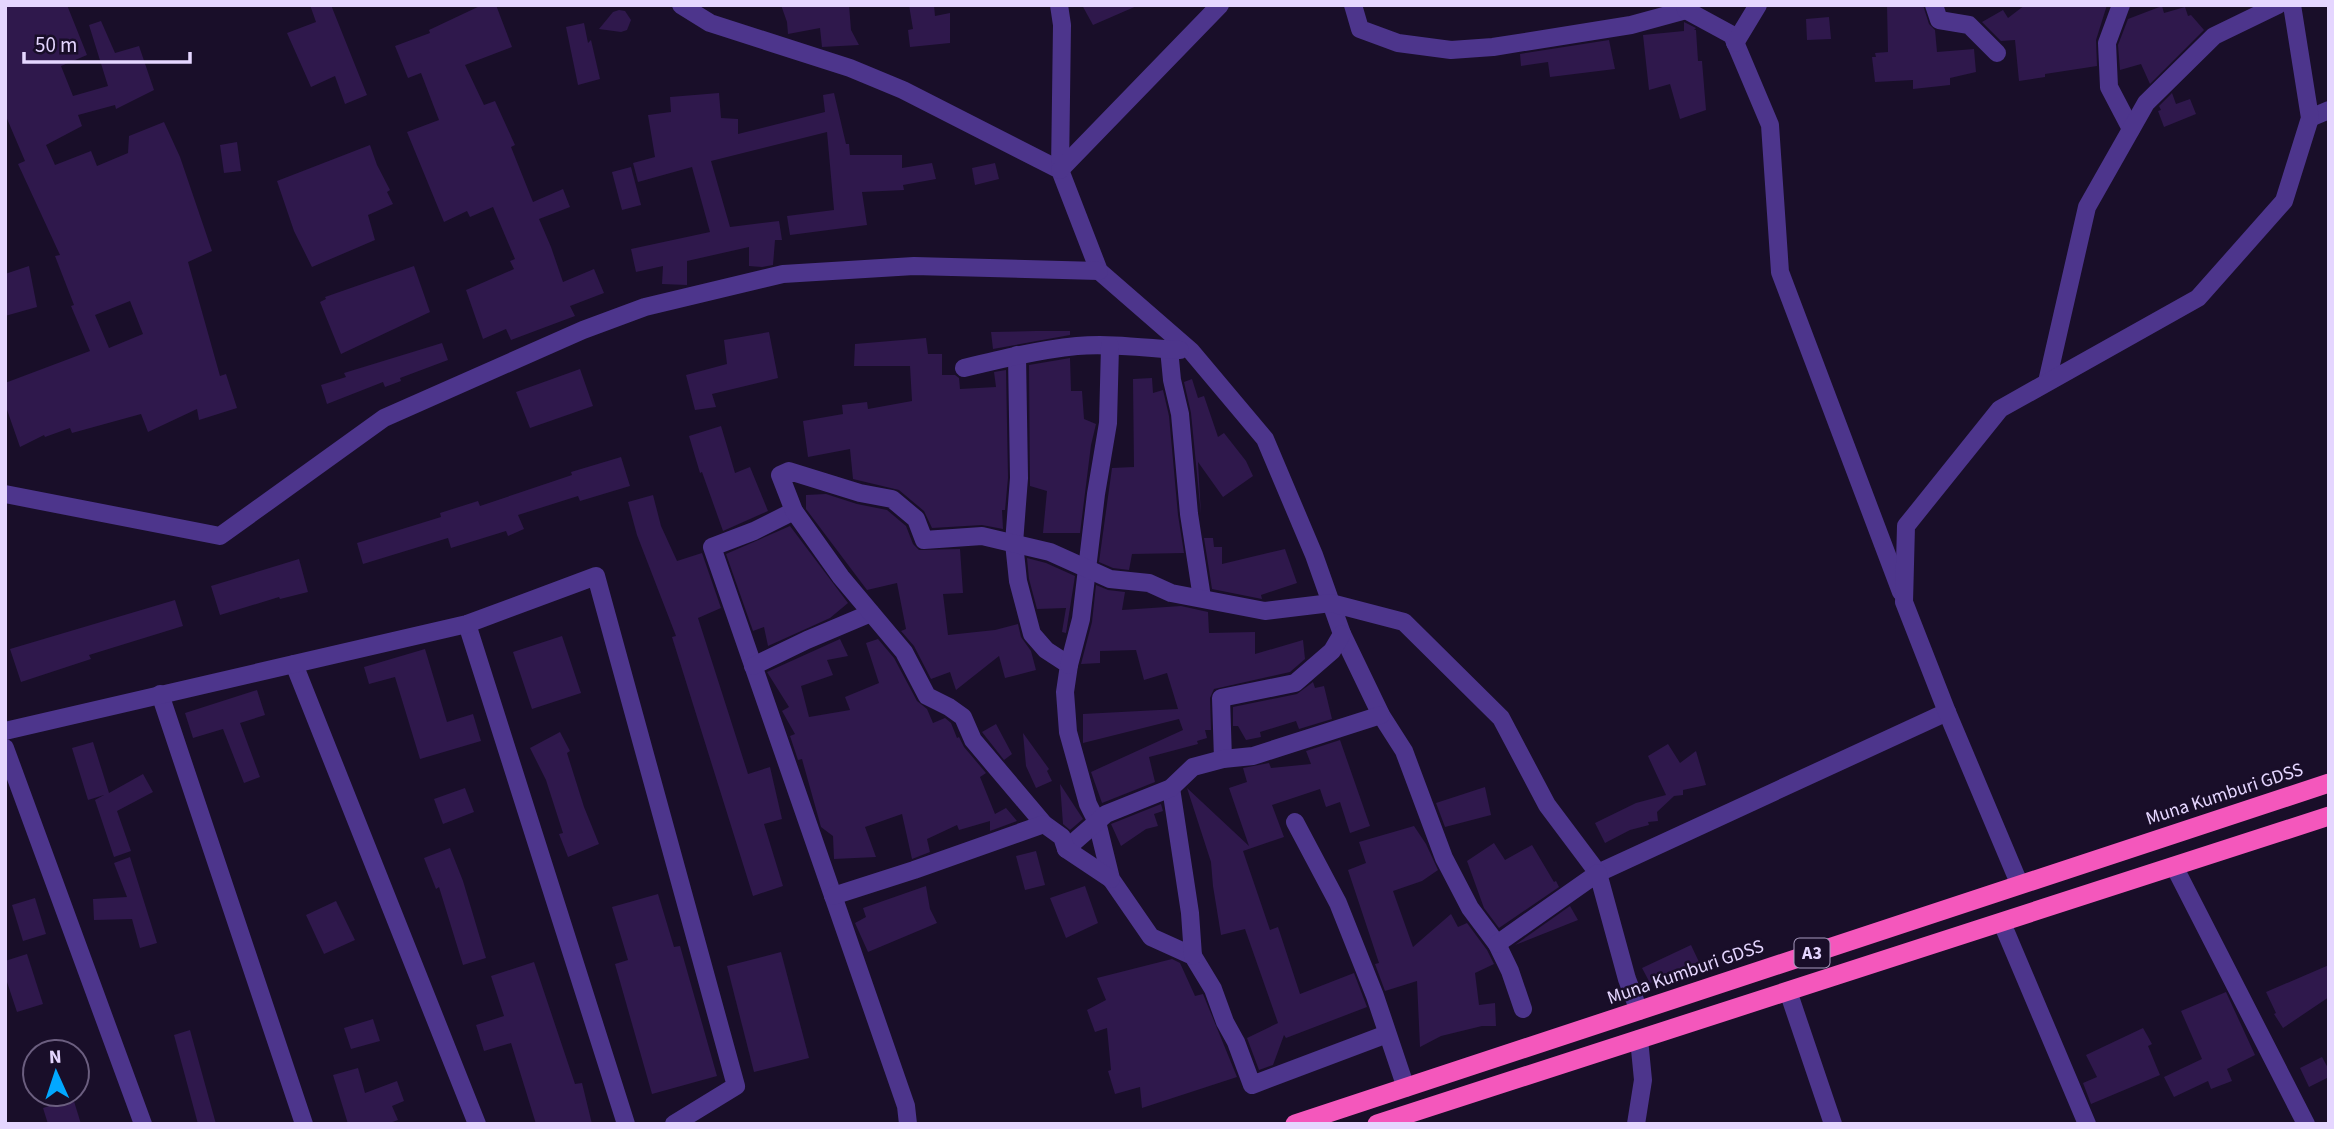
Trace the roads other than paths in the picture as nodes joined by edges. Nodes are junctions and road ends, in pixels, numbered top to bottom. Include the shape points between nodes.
1 (681, 5) edge
2 (1059, 5) edge
3 (1220, 5) edge
4 (1353, 5) edge
5 (1758, 5) edge
6 (1934, 5) edge
7 (2121, 5) edge
8 (2278, 5) edge
9 (2292, 5) edge
10 (1686, 7) edge
11 (1735, 43) junction
12 (1997, 53) dead end
13 (2329, 110) edge
14 (2310, 118) junction
15 (2132, 129) junction
16 (1060, 170) junction
17 (1099, 271) junction
18 (1110, 346) junction
19 (1169, 349) junction
20 (1191, 351) junction
21 (1017, 355) junction
22 (964, 368) dead end
23 (2048, 382) junction
24 (5, 494) edge
25 (794, 511) junction
26 (1014, 543) junction
27 (1086, 566) junction
28 (1202, 598) junction
29 (1905, 602) junction
30 (1331, 603) junction
31 (871, 614) junction
32 (467, 624) junction
33 (1342, 634) junction
34 (294, 664) junction
35 (1069, 665) junction
36 (753, 666) junction
37 (160, 694) junction
38 (1947, 712) junction
39 (1381, 715) junction
40 (5, 731) edge
41 (5, 748) edge
42 (1223, 759) junction
43 (2329, 783) edge
44 (1171, 788) junction
45 (2329, 816) edge
46 (1097, 822) junction
47 (1294, 822) dead end
48 (1044, 824) junction
49 (1066, 849) junction
50 (2174, 866) junction
51 (1598, 873) junction
52 (1111, 879) junction
53 (2019, 883) junction
54 (833, 896) junction
55 (2002, 923) junction
56 (1497, 944) junction
57 (1193, 956) junction
58 (1788, 991) junction
59 (1523, 1009) dead end
60 (1639, 1011) junction
61 (1387, 1034) junction
62 (1639, 1039) junction
63 (1406, 1088) junction
64 (142, 1124) edge
65 (303, 1124) edge
66 (477, 1124) edge
67 (626, 1124) edge
68 (674, 1124) edge
69 (908, 1124) edge
70 (1295, 1124) edge
71 (1377, 1124) edge
72 (1636, 1124) edge
73 (1833, 1124) edge
74 (2087, 1124) edge
75 (2306, 1124) edge

1 - 16 street via 710,23 903,90
2 - 16 street
3 - 16 street
4 - 10 street via 1360,29 1398,43 1451,50 1631,25
5 - 11 street
6 - 12 street via 1940,20 1969,24
7 - 15 street via 2107,43 2109,87
8 - 15 street via 2214,36 2146,103
9 - 14 street
10 - 11 street via 1732,36
11 - 29 street via 1770,125 1780,272
13 - 14 street
14 - 23 street via 2284,201 2198,298
15 - 23 street via 2087,207
16 - 17 street
17 - 20 street
17 - 24 street via 914,266 783,274 645,307 384,418 220,536
18 - 19 street
18 - 21 street
18 - 27 street via 1108,423
19 - 20 street
19 - 28 street
20 - 30 street via 1265,439
21 - 22 street
21 - 26 street via 1019,478
23 - 29 street via 2000,408 1906,526
25 - 26 street via 780,475 789,471 892,499 916,519 924,540 982,536
25 - 31 street
25 - 36 street via 712,547
26 - 27 street
26 - 35 street via 1017,581 1032,634
27 - 28 street via 1110,579 1149,583 1171,593
27 - 35 street via 1081,619
28 - 30 street via 1265,611
29 - 38 street
30 - 33 street
30 - 51 street via 1404,622 1501,718 1547,805
31 - 36 street
31 - 48 street via 904,652 927,696 963,717 973,740
32 - 34 street
32 - 67 street
32 - 68 street via 596,576 736,1086
33 - 39 street
33 - 42 street via 1332,651 1294,683 1221,698
34 - 37 street
34 - 66 street
35 - 46 street via 1065,692 1068,732
36 - 54 street
37 - 40 street
37 - 65 street
38 - 51 street
38 - 53 street
39 - 42 street via 1253,756
39 - 56 street via 1404,751 1444,858 1470,908
41 - 64 street
42 - 44 street via 1193,767
43 - 53 highway, Muna Kumburi GDSS / A3
44 - 46 street via 1106,814
44 - 57 street
45 - 50 highway, A3
46 - 49 street
46 - 52 street
47 - 61 street via 1338,903
48 - 49 street via 1062,837
48 - 54 street
49 - 52 street
50 - 55 highway, A3
50 - 75 street
51 - 56 street
51 - 60 street
52 - 57 street via 1151,937
53 - 60 highway, Muna Kumburi GDSS / A3
54 - 69 street via 906,1106
55 - 58 highway, A3
55 - 74 street
56 - 59 street
57 - 61 street via 1213,989 1252,1085
58 - 62 highway, A3
58 - 73 street
60 - 63 highway, Muna Kumburi GDSS / A3
61 - 63 street
62 - 71 highway, A3
62 - 72 street via 1643,1080
63 - 70 highway, Muna Kumburi GDSS / A3

